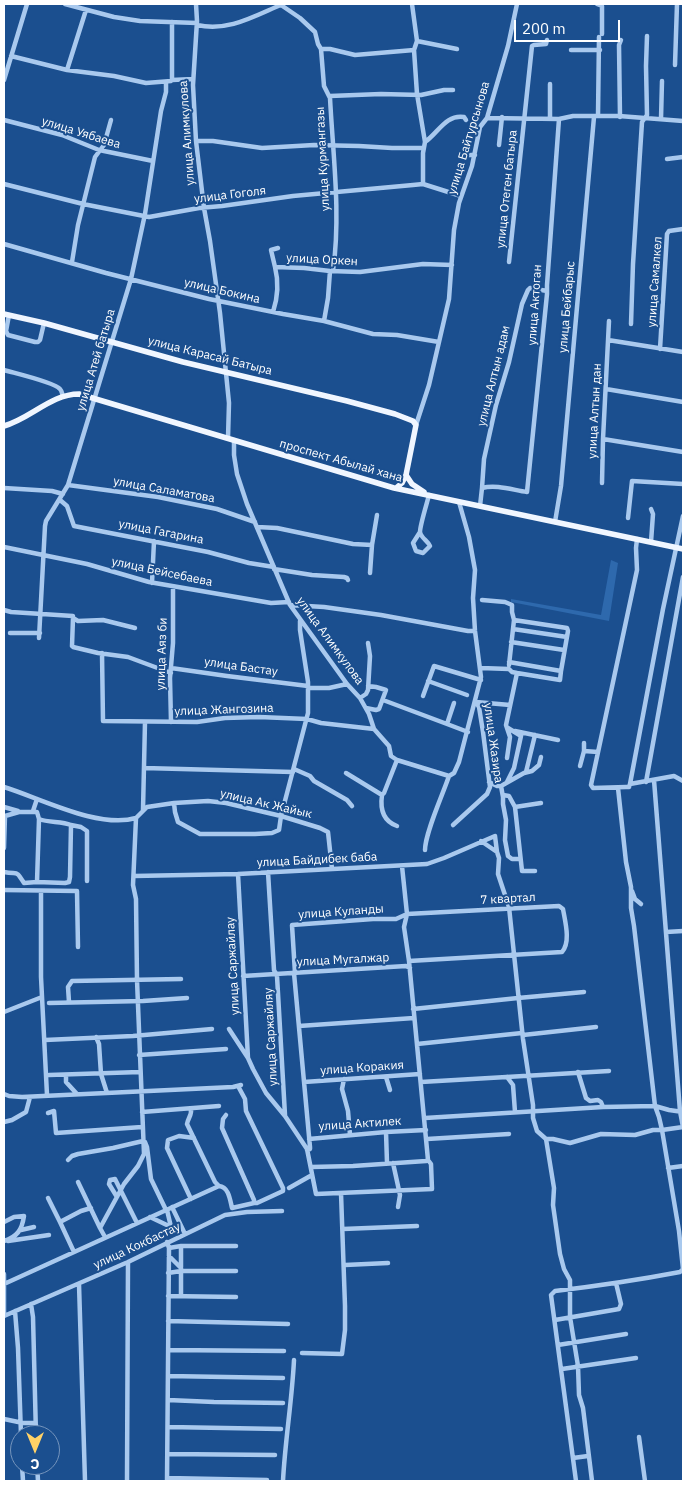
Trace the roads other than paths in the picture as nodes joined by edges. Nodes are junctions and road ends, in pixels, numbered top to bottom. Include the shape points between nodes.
1 (27, 4) edge
2 (65, 4) edge
3 (196, 4) edge
4 (283, 4) edge
5 (412, 4) edge
6 (517, 4) edge
7 (597, 4) edge
8 (677, 4) edge
9 (86, 10) junction
10 (172, 22) junction
11 (197, 24) junction
12 (647, 36) dead end
13 (546, 40) dead end
14 (621, 40) dead end
15 (417, 41) junction
16 (321, 49) junction
17 (457, 49) dead end
18 (414, 50) junction
19 (571, 50) dead end
20 (600, 50) junction
21 (4, 55) edge
22 (11, 56) junction
23 (676, 65) dead end
24 (67, 70) junction
25 (193, 79) junction
26 (4, 80) edge
27 (172, 80) junction
28 (662, 81) dead end
29 (166, 82) junction
30 (550, 84) dead end
31 (453, 90) dead end
32 (417, 94) junction
33 (330, 96) junction
34 (596, 116) junction
35 (620, 116) junction
36 (502, 117) junction
37 (487, 118) junction
38 (524, 118) junction
39 (645, 118) junction
40 (550, 119) junction
41 (559, 119) junction
42 (661, 119) junction
43 (4, 120) edge
44 (111, 120) dead end
45 (466, 120) dead end
46 (683, 121) edge
47 (196, 141) junction
48 (332, 145) junction
49 (424, 145) junction
50 (499, 145) dead end
51 (99, 150) junction
52 (464, 155) dead end
53 (475, 155) junction
54 (683, 157) edge
55 (667, 160) dead end
56 (154, 161) junction
57 (4, 184) edge
58 (423, 184) junction
59 (335, 192) junction
60 (461, 196) junction
61 (83, 204) junction
62 (204, 208) junction
63 (144, 217) junction
64 (683, 229) edge
65 (4, 244) edge
66 (278, 248) dead end
67 (72, 262) junction
68 (509, 262) dead end
69 (452, 265) junction
70 (275, 267) junction
71 (331, 271) junction
72 (130, 279) junction
73 (547, 292) junction
74 (219, 301) junction
75 (273, 312) junction
76 (7, 314) edge
77 (324, 321) junction
78 (610, 321) dead end
79 (44, 323) junction
80 (631, 324) dead end
81 (608, 340) junction
82 (110, 342) junction
83 (439, 342) junction
84 (660, 349) junction
85 (683, 352) edge
86 (4, 370) edge
87 (227, 373) junction
88 (606, 389) junction
89 (63, 396) junction
90 (95, 398) junction
91 (683, 402) edge
92 (419, 417) junction
93 (410, 420) junction
94 (416, 425) junction
95 (4, 426) edge
96 (231, 439) junction
97 (603, 439) junction
98 (683, 452) edge
99 (406, 475) junction
100 (602, 483) dead end
101 (683, 484) edge
102 (68, 485) junction
103 (4, 488) edge
104 (396, 488) junction
105 (482, 488) junction
106 (63, 494) junction
107 (430, 495) junction
108 (60, 500) junction
109 (459, 502) junction
110 (480, 506) junction
111 (651, 509) dead end
112 (377, 515) dead end
113 (683, 516) edge
114 (628, 518) dead end
115 (555, 522) junction
116 (256, 524) junction
117 (420, 532) junction
118 (637, 538) junction
119 (154, 541) junction
120 (651, 542) junction
121 (372, 545) junction
122 (4, 546) edge
123 (676, 547) junction
124 (683, 549) edge
125 (44, 555) junction
126 (274, 568) junction
127 (370, 573) dead end
128 (683, 577) edge
129 (348, 580) dead end
130 (152, 583) junction
131 (174, 586) junction
132 (482, 600) dead end
133 (289, 604) junction
134 (4, 610) edge
135 (40, 614) junction
136 (73, 618) junction
137 (514, 620) junction
138 (300, 621) junction
139 (135, 628) dead end
140 (513, 629) junction
141 (476, 631) junction
142 (10, 633) dead end
143 (567, 637) junction
144 (511, 642) junction
145 (368, 643) dead end
146 (564, 650) junction
147 (102, 654) junction
148 (509, 662) junction
149 (481, 668) junction
150 (509, 669) junction
151 (171, 670) junction
152 (561, 671) junction
153 (517, 673) junction
154 (481, 680) junction
155 (428, 681) junction
156 (347, 684) junction
157 (368, 686) junction
158 (308, 687) junction
159 (467, 695) dead end
160 (423, 696) dead end
161 (360, 698) junction
162 (383, 700) junction
163 (476, 702) junction
164 (454, 703) dead end
165 (510, 705) junction
166 (366, 708) junction
167 (307, 719) junction
168 (145, 722) junction
169 (171, 722) junction
170 (447, 724) junction
171 (507, 727) junction
172 (374, 729) junction
173 (514, 731) junction
174 (468, 732) junction
175 (535, 735) junction
176 (558, 740) dead end
177 (584, 743) dead end
178 (584, 751) junction
179 (598, 752) junction
180 (540, 757) dead end
181 (507, 758) dead end
182 (397, 760) junction
183 (580, 766) dead end
184 (144, 768) junction
185 (514, 768) junction
186 (294, 771) junction
187 (346, 773) dead end
188 (524, 773) junction
189 (449, 776) junction
190 (654, 780) junction
191 (683, 781) edge
192 (489, 782) junction
193 (507, 782) junction
194 (646, 782) junction
195 (630, 784) junction
196 (501, 786) junction
197 (5, 787) edge
198 (618, 788) junction
199 (4, 793) edge
200 (382, 795) junction
201 (503, 795) junction
202 (39, 799) junction
203 (541, 802) dead end
204 (174, 803) junction
205 (503, 804) junction
206 (352, 806) dead end
207 (515, 806) junction
208 (4, 807) edge
209 (143, 810) junction
210 (19, 812) junction
211 (35, 812) junction
212 (5, 816) edge
213 (281, 816) junction
214 (136, 818) junction
215 (39, 819) junction
216 (71, 825) junction
217 (452, 825) dead end
218 (397, 826) dead end
219 (481, 842) junction
220 (4, 848) edge
221 (425, 850) dead end
222 (497, 852) junction
223 (520, 859) junction
224 (402, 866) junction
225 (332, 870) junction
226 (535, 870) dead end
227 (4, 872) edge
228 (268, 872) junction
229 (238, 874) junction
230 (134, 876) junction
231 (86, 881) dead end
232 (37, 882) junction
233 (631, 887) junction
234 (4, 890) edge
235 (40, 891) junction
236 (631, 902) junction
237 (509, 909) junction
238 (407, 914) junction
239 (666, 932) junction
240 (683, 932) edge
241 (78, 947) dead end
242 (514, 955) junction
243 (409, 961) junction
244 (410, 968) junction
245 (295, 973) junction
246 (277, 974) junction
247 (243, 976) junction
248 (181, 979) dead end
249 (137, 980) junction
250 (584, 992) dead end
251 (42, 998) junction
252 (186, 998) dead end
253 (518, 998) junction
254 (138, 1001) junction
255 (69, 1002) junction
256 (49, 1003) dead end
257 (413, 1008) junction
258 (4, 1012) edge
259 (414, 1018) junction
260 (299, 1026) junction
261 (596, 1027) dead end
262 (212, 1029) dead end
263 (229, 1029) dead end
264 (523, 1034) junction
265 (138, 1035) junction
266 (96, 1037) junction
267 (44, 1040) junction
268 (417, 1044) junction
269 (226, 1049) dead end
270 (139, 1055) junction
271 (248, 1058) junction
272 (609, 1071) dead end
273 (140, 1072) junction
274 (578, 1072) junction
275 (101, 1074) junction
276 (420, 1074) junction
277 (66, 1075) junction
278 (49, 1076) dead end
279 (386, 1076) junction
280 (530, 1076) junction
281 (507, 1077) junction
282 (344, 1079) junction
283 (304, 1082) junction
284 (421, 1082) junction
285 (390, 1090) dead end
286 (141, 1092) junction
287 (107, 1093) junction
288 (4, 1094) edge
289 (76, 1094) junction
290 (47, 1095) junction
291 (30, 1097) junction
292 (586, 1098) junction
293 (219, 1106) dead end
294 (654, 1106) junction
295 (603, 1107) junction
296 (584, 1108) junction
297 (191, 1109) junction
298 (682, 1111) edge
299 (142, 1112) junction
300 (515, 1112) junction
301 (533, 1112) junction
302 (48, 1113) dead end
303 (226, 1115) dead end
304 (285, 1116) junction
305 (424, 1118) junction
306 (4, 1122) edge
307 (142, 1127) junction
308 (683, 1127) edge
309 (426, 1130) junction
310 (662, 1130) junction
311 (386, 1132) junction
312 (350, 1134) junction
313 (509, 1134) dead end
314 (194, 1138) junction
315 (309, 1139) junction
316 (427, 1139) junction
317 (546, 1139) junction
318 (143, 1140) junction
319 (307, 1150) junction
320 (68, 1160) dead end
321 (428, 1160) junction
322 (393, 1163) junction
323 (387, 1164) junction
324 (683, 1166) edge
325 (311, 1167) junction
326 (668, 1168) junction
327 (312, 1175) junction
328 (78, 1182) dead end
329 (219, 1186) junction
330 (289, 1188) dead end
331 (120, 1190) junction
332 (399, 1190) junction
333 (341, 1193) junction
334 (117, 1197) junction
335 (48, 1198) dead end
336 (191, 1199) junction
337 (254, 1203) junction
338 (172, 1207) junction
339 (398, 1207) dead end
340 (90, 1208) junction
341 (166, 1210) junction
342 (232, 1211) junction
343 (282, 1211) dead end
344 (150, 1217) junction
345 (28, 1220) dead end
346 (4, 1222) edge
347 (60, 1222) junction
348 (136, 1223) junction
349 (417, 1226) dead end
350 (34, 1227) dead end
351 (100, 1228) junction
352 (343, 1229) junction
353 (21, 1230) junction
354 (681, 1231) edge
355 (185, 1234) junction
356 (49, 1235) dead end
357 (105, 1238) junction
358 (4, 1241) edge
359 (167, 1242) junction
360 (181, 1246) junction
361 (236, 1246) dead end
362 (169, 1248) junction
363 (74, 1252) junction
364 (169, 1256) junction
365 (128, 1262) junction
366 (388, 1264) dead end
367 (345, 1265) junction
368 (181, 1269) junction
369 (683, 1269) edge
370 (236, 1271) dead end
371 (168, 1273) junction
372 (4, 1274) edge
373 (616, 1283) junction
374 (4, 1284) edge
375 (79, 1284) junction
376 (571, 1289) junction
377 (168, 1296) junction
378 (181, 1296) junction
379 (236, 1297) dead end
380 (31, 1304) junction
381 (15, 1311) junction
382 (4, 1316) edge
383 (570, 1317) junction
384 (555, 1320) junction
385 (168, 1321) junction
386 (288, 1324) dead end
387 (626, 1334) dead end
388 (574, 1343) junction
389 (558, 1346) junction
390 (168, 1350) junction
391 (284, 1351) dead end
392 (302, 1353) dead end
393 (636, 1358) dead end
394 (294, 1360) dead end
395 (578, 1366) junction
396 (562, 1369) junction
397 (168, 1376) junction
398 (283, 1378) dead end
399 (168, 1400) junction
400 (283, 1403) dead end
401 (4, 1419) edge
402 (21, 1423) junction
403 (36, 1425) joint
404 (168, 1427) junction
405 (280, 1429) dead end
406 (639, 1437) dead end
407 (168, 1454) junction
408 (274, 1456) dead end
409 (588, 1456) junction
410 (572, 1458) junction
411 (167, 1480) edge
412 (267, 1480) edge
413 (85, 1481) edge
414 (127, 1481) edge
415 (283, 1481) edge
416 (576, 1481) edge
417 (592, 1481) edge
418 (645, 1481) edge

1 - 22 street
2 - 9 street
3 - 11 street, улица Алимкулова
4 - 11 street via 236,24
4 - 16 street, улица Курмангазы via 315,32
5 - 15 street
6 - 37 street, улица Байтурсынова
7 - 20 street, улица Бейбарыс via 602,6
8 - 23 street
9 - 10 street via 114,17
9 - 24 street
10 - 11 street
10 - 27 street
11 - 25 street, улица Алимкулова
12 - 39 street
13 - 38 street, улица Отеген батыра via 546,44 532,46
14 - 35 street
15 - 17 street
15 - 18 street
16 - 18 street via 355,55
16 - 33 street, улица Курмангазы via 324,86
18 - 32 street
19 - 20 street
20 - 34 street, улица Бейбарыс
21 - 22 street
22 - 24 street
22 - 26 street
24 - 29 street via 146,83
25 - 27 street
25 - 47 street, улица Алимкулова
27 - 29 street
28 - 42 street
29 - 56 street, улица Атей батыра
30 - 40 street
31 - 32 street
32 - 33 street
32 - 49 street
33 - 48 street, улица Курмангазы
34 - 35 street
34 - 41 street
34 - 115 street, улица Бейбарыс
35 - 39 street
36 - 37 street
36 - 38 street
36 - 50 street
37 - 53 street, улица Байтурсынова via 480,127
38 - 40 street
38 - 68 street, улица Отеген батыра
39 - 42 street
39 - 80 street via 640,153
40 - 41 street
41 - 73 street, улица Актоган
42 - 46 street
43 - 51 street, улица Уябаева via 62,135
44 - 51 street via 104,145
45 - 49 street via 460,116 449,119
47 - 48 street via 262,148
47 - 62 street, улица Алимкулова
48 - 49 street via 392,148
48 - 59 street, улица Курмангазы
49 - 58 street
51 - 56 street, улица Уябаева
51 - 61 street
52 - 53 street
53 - 60 street, улица Байтурсынова
54 - 55 street
56 - 63 street, улица Атей батыра
57 - 61 street, улица Гоголя
58 - 59 street, улица Гоголя
58 - 60 street, улица Гоголя
59 - 62 street, улица Гоголя
59 - 71 street, улица Курмангазы via 336,249
60 - 69 street, улица Байтурсынова via 455,222
61 - 63 street, улица Гоголя
61 - 67 street
62 - 63 street, улица Гоголя
62 - 74 street, улица Алимкулова
63 - 72 street, улица Атей батыра
64 - 84 street, улица Самалкел via 667,234
65 - 67 street, улица Бокина
66 - 70 street, улица Оркен via 272,250
67 - 72 street, улица Бокина
69 - 71 street, улица Оркен via 422,264 373,272
69 - 83 street, улица Байтурсынова via 449,299
70 - 71 street, улица Оркен
70 - 75 street via 278,289
71 - 77 street, улица Курмангазы
72 - 74 street, улица Бокина
72 - 82 street, улица Атей батыра
73 - 105 street, улица Алтын адам via 530,288 522,304 493,416
73 - 105 street, улица Актоган via 527,492 492,486
74 - 75 street, улица Бокина
74 - 87 street, улица Алимкулова
75 - 77 street, улица Бокина
76 - 79 main road, улица Карасай Батыра
76 - 79 street via 8,336 39,341
77 - 83 street, улица Бокина via 373,334
78 - 81 street, улица Алтын дан
79 - 82 main road, улица Карасай Батыра
81 - 84 street
81 - 88 street, улица Алтын дан
82 - 87 main road, улица Карасай Батыра
82 - 90 street, улица Атей батыра
83 - 92 street, улица Байтурсынова
84 - 85 street
86 - 89 street via 58,387
87 - 93 main road, улица Карасай Батыра via 314,392
87 - 96 street, улица Алимкулова
88 - 91 street
88 - 97 street, улица Алтын дан
89 - 90 main road, проспект Абылай хана via 79,394
89 - 95 main road, проспект Абылай хана
90 - 96 main road, проспект Абылай хана
90 - 102 street, улица Атей батыра
92 - 93 street
92 - 94 street, улица Байтурсынова
93 - 94 main road
94 - 99 main road
96 - 104 main road, проспект Абылай хана
96 - 116 street, улица Алимкулова via 237,474
97 - 98 street
97 - 100 street, улица Алтын дан
99 - 104 main road
99 - 107 main road via 414,486
101 - 114 street via 632,481
102 - 106 street, улица Атей батыра
102 - 116 street, улица Саламатова via 158,497 223,511
103 - 106 street
104 - 107 main road, проспект Абылай хана
105 - 110 street
106 - 108 street, улица Атей батыра
107 - 109 main road, проспект Абылай хана
107 - 117 street
108 - 119 street, улица Гагарина via 67,506 74,526
108 - 125 street, улица Атей батыра via 46,521
109 - 110 main road, проспект Абылай хана
109 - 141 street, улица Жазира via 473,552
110 - 115 main road, проспект Абылай хана
111 - 120 street
112 - 121 street
113 - 123 street
115 - 118 main road, проспект Абылай хана
116 - 121 street, улица Саламатова
116 - 126 street, улица Алимкулова
117 - 117 street via 430,545 420,553 414,550 413,543
118 - 120 main road, проспект Абылай хана
118 - 179 street via 637,570
119 - 126 street, улица Гагарина
119 - 130 street
120 - 123 main road, проспект Абылай хана
121 - 127 street
122 - 125 street, улица Бейсебаева
123 - 124 main road, проспект Абылай хана
123 - 195 street
125 - 130 street, улица Бейсебаева
125 - 135 street, улица Атей батыра
126 - 129 street, улица Гагарина
126 - 133 street, улица Алимкулова
128 - 194 street
130 - 131 street, улица Бейсебаева
131 - 133 street, улица Бейсебаева
131 - 151 street, улица Аяз би
132 - 137 street via 512,605
133 - 138 street, улица Алимкулова
133 - 141 street, улица Бейсебаева
134 - 135 street
135 - 136 street
135 - 142 street, улица Атей батыра via 40,636
136 - 139 street via 78,621 103,620
136 - 147 street, улица Бастау via 72,646
137 - 140 street
137 - 143 street via 567,628
138 - 156 street, улица Алимкулова
138 - 158 street
140 - 143 street
140 - 144 street
141 - 149 street, улица Жазира
143 - 146 street
144 - 146 street
144 - 148 street
145 - 157 street
146 - 152 street
147 - 151 street, улица Бастау via 128,657
147 - 168 street, улица Жангозина via 103,722
148 - 150 street
148 - 152 street
149 - 150 street
149 - 154 street, улица Жазира
150 - 153 street
151 - 158 street, улица Бастау
151 - 169 street, улица Аяз би
152 - 153 street via 560,680
153 - 165 street
154 - 155 street via 434,666
154 - 163 street, улица Жазира
155 - 159 street
155 - 160 street
156 - 158 street, улица Бастау via 329,688
156 - 161 street, улица Алимкулова
157 - 161 street via 366,694
157 - 162 street via 386,690
158 - 167 street
161 - 166 street, улица Алимкулова
162 - 166 street via 378,710
162 - 170 street
163 - 165 street
163 - 174 street
163 - 192 street, улица Жазира
164 - 170 street
165 - 171 street
166 - 172 street, улица Алимкулова
167 - 169 street, улица Жангозина via 226,716 197,722
167 - 172 street, улица Жангозина
167 - 186 street
168 - 169 street, улица Жангозина
168 - 184 street
170 - 174 street
171 - 173 street
171 - 181 street via 510,737
172 - 182 street, улица Алимкулова
173 - 175 street
173 - 185 street via 521,736
174 - 189 street via 454,773
175 - 176 street
175 - 188 street
177 - 178 street
178 - 179 street
178 - 183 street
179 - 198 street via 592,787
180 - 188 street via 536,768
182 - 189 street
182 - 200 street
184 - 186 street
184 - 209 street
185 - 188 street via 516,773
185 - 193 street
186 - 206 street via 310,776
186 - 213 street
187 - 200 street
188 - 193 street
189 - 221 street
190 - 191 street via 674,776
190 - 194 street
190 - 239 street
192 - 196 street
192 - 217 street, улица Жазира via 487,794
193 - 196 street
194 - 195 street
195 - 198 street via 629,787
196 - 201 street
197 - 199 street
197 - 202 street
198 - 233 street
200 - 218 street via 385,817
201 - 205 street
201 - 207 street via 509,796
202 - 211 street
202 - 214 street via 97,817
203 - 207 street
204 - 209 street, улица Ак Жайык
204 - 213 street, улица Ак Жайык via 226,803
204 - 213 street via 178,822 200,834 276,832
205 - 207 street
205 - 223 street via 508,856
207 - 223 street
208 - 210 street
209 - 214 street
210 - 211 street
210 - 212 street
211 - 215 street
212 - 220 street
213 - 225 street, улица Ак Жайык via 328,832
214 - 230 street
215 - 216 street
215 - 232 street
216 - 231 street via 87,830
216 - 232 street via 69,882
219 - 222 street
219 - 222 street, улица Байдибек баба via 495,836
219 - 224 street, улица Байдибек баба via 427,864
222 - 237 street via 498,874
223 - 226 street via 522,870
224 - 225 street, улица Байдибек баба
224 - 238 street
225 - 228 street, улица Байдибек баба
227 - 232 street via 16,872 24,883
228 - 229 street, улица Байдибек баба
228 - 246 street, улица Саржайляу via 274,970
229 - 230 street, улица Байдибек баба
229 - 247 street, улица Саржайлау
230 - 249 street
233 - 236 street
233 - 236 street via 639,903
234 - 235 street
235 - 241 street via 77,891
235 - 251 street
236 - 294 street
237 - 238 street, 7 квартал
237 - 242 street
237 - 242 street, 7 квартал via 563,908 567,940 562,952
238 - 243 street via 404,927
238 - 245 street, улица Куланды via 396,919 292,925
239 - 240 street
239 - 298 street
242 - 243 street
242 - 253 street
243 - 244 street
244 - 245 street, улица Мугалжар
244 - 257 street
245 - 246 street, улица Мугалжар
245 - 260 street
246 - 247 street, улица Мугалжар
246 - 304 street, улица Саржайляу
247 - 271 street, улица Саржайлау
248 - 249 street
249 - 254 street
249 - 255 street via 72,981 68,987
250 - 253 street
251 - 258 street
251 - 267 street
252 - 254 street
253 - 257 street
253 - 264 street
254 - 255 street
254 - 265 street
255 - 256 street
257 - 259 street
259 - 260 street
259 - 268 street
260 - 283 street
261 - 264 street
262 - 265 street
263 - 271 street
264 - 268 street
264 - 280 street
265 - 266 street
265 - 270 street
266 - 267 street
266 - 275 street
267 - 290 street
268 - 276 street
269 - 270 street
270 - 273 street
271 - 304 street via 266,1093
272 - 274 street
273 - 275 street
273 - 286 street
274 - 280 street
274 - 292 street
275 - 277 street
275 - 287 street
276 - 279 street, улица Коракия
276 - 284 street
277 - 278 street
277 - 289 street via 66,1082
279 - 282 street, улица Коракия
279 - 285 street
280 - 281 street
280 - 301 street
281 - 284 street
281 - 300 street via 512,1085
282 - 283 street, улица Коракия
282 - 312 street via 342,1089
283 - 315 street
284 - 305 street
286 - 287 street
286 - 299 street
286 - 337 street via 240,1086 246,1099 246,1111 284,1189
287 - 289 street
288 - 291 street
289 - 290 street
290 - 291 street
291 - 306 street via 26,1112
292 - 295 street via 598,1100
292 - 296 street
293 - 297 street
294 - 295 street
294 - 298 street
294 - 310 street
295 - 296 street
296 - 301 street
297 - 299 street
297 - 314 street via 187,1124
298 - 308 street
299 - 307 street
300 - 301 street
300 - 305 street
301 - 317 street via 535,1127
302 - 307 street via 54,1111 56,1133
303 - 337 street via 222,1128
304 - 319 street, улица Саржайляу
305 - 309 street
307 - 318 street
308 - 310 street
309 - 311 street, улица Актилек
309 - 316 street
310 - 317 street via 635,1135 601,1134 570,1143
310 - 326 street
311 - 312 street, улица Актилек
311 - 323 street
312 - 315 street, улица Актилек
313 - 316 street
314 - 329 street
314 - 336 street via 175,1137 166,1144
315 - 319 street, улица Актилек via 310,1149
316 - 321 street
317 - 376 street via 560,1254
318 - 320 street via 78,1154
318 - 331 street via 144,1154
318 - 341 street via 147,1147 151,1179
319 - 325 street, улица Саржайляу
321 - 322 street
321 - 332 street via 432,1189
322 - 323 street
322 - 332 street
323 - 325 street
324 - 326 street
325 - 327 street, улица Саржайляу
326 - 354 street
327 - 330 street
327 - 333 street, улица Саржайляу via 316,1194
328 - 340 street
329 - 336 street
329 - 342 street via 225,1188
331 - 334 street
331 - 334 street via 115,1179 110,1180 110,1187
331 - 348 street
332 - 333 street
332 - 339 street
333 - 352 street
334 - 351 street
335 - 347 street
336 - 338 street
337 - 342 street
338 - 341 street
338 - 355 street
340 - 347 street
340 - 351 street
341 - 344 street
341 - 344 street via 171,1227
342 - 343 street, улица Кокбастау
342 - 355 street, улица Кокбастау
344 - 348 street
345 - 353 street
346 - 353 street via 24,1216
347 - 363 street
348 - 357 street
349 - 352 street
350 - 353 street
351 - 357 street
352 - 367 street
353 - 358 street
354 - 369 street
355 - 359 street, улица Кокбастау
356 - 358 street
357 - 363 street
359 - 362 street
359 - 365 street, улица Кокбастау
360 - 361 street
360 - 362 street
360 - 368 street
362 - 364 street
363 - 374 street
364 - 368 street
364 - 371 street
365 - 375 street, улица Кокбастау
365 - 414 street
366 - 367 street
367 - 392 street via 342,1354
368 - 370 street
368 - 371 street
368 - 378 street
369 - 373 street
371 - 377 street
372 - 374 street
373 - 376 street
373 - 383 street via 621,1304 619,1309
374 - 382 street
375 - 380 street, улица Кокбастау
375 - 413 street
376 - 383 street
376 - 384 street via 555,1291 552,1296
377 - 378 street
377 - 385 street
378 - 379 street
380 - 381 street, улица Кокбастау
380 - 403 street
381 - 382 street, улица Кокбастау
381 - 402 street
383 - 384 street
383 - 388 street
384 - 389 street
385 - 386 street
385 - 390 street
387 - 388 street
388 - 389 street
388 - 395 street
389 - 396 street
390 - 391 street
390 - 397 street
393 - 395 street
394 - 415 street
395 - 396 street
395 - 409 street via 578,1395 583,1408
396 - 410 street
397 - 398 street
397 - 399 street
399 - 400 street
399 - 404 street
401 - 402 street
402 - 403 street
404 - 405 street
404 - 407 street
406 - 418 street
407 - 408 street
407 - 411 street
409 - 410 street
409 - 417 street
410 - 416 street
411 - 412 street

